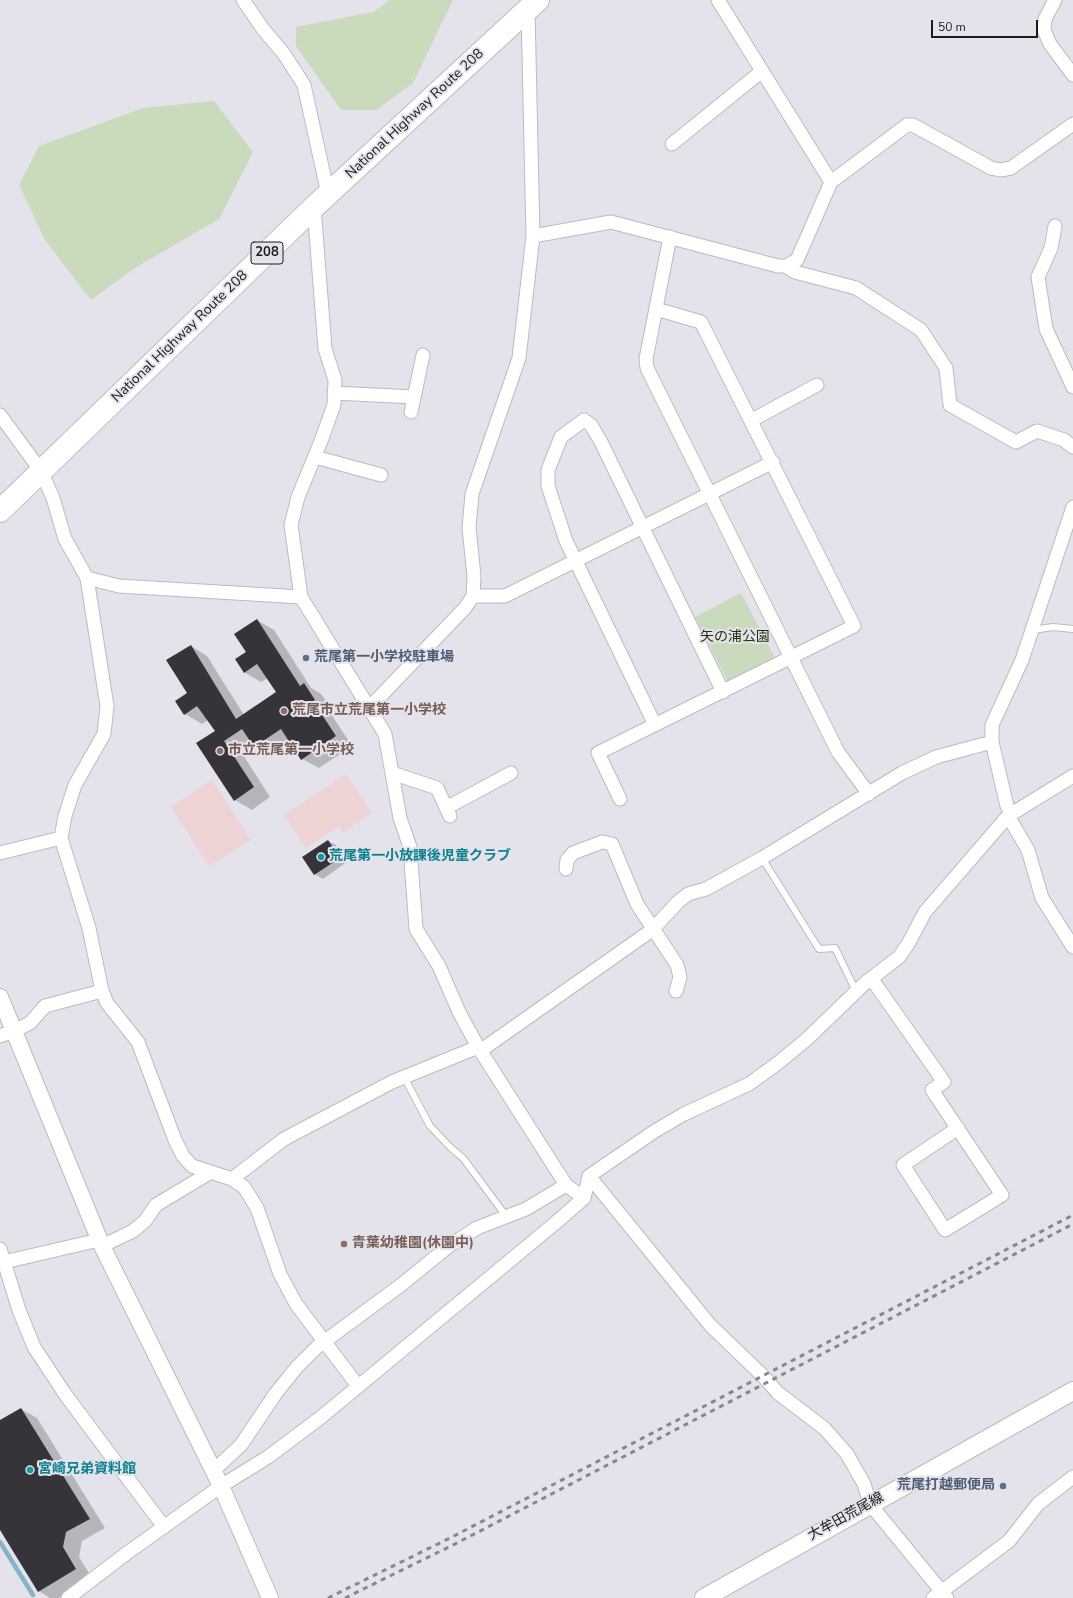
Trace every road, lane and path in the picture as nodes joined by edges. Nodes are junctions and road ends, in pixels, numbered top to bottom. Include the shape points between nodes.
1 (243, 0) edge
2 (718, 0) edge
3 (1055, 0) edge
4 (533, 5) edge
5 (762, 71) junction
6 (1073, 75) edge
7 (1073, 124) edge
8 (672, 144) dead end
9 (830, 182) junction
10 (321, 201) junction
11 (1055, 226) dead end
12 (532, 236) junction
13 (670, 237) junction
14 (786, 266) junction
15 (656, 309) junction
16 (423, 355) dead end
17 (817, 385) dead end
18 (1073, 387) edge
19 (334, 393) junction
20 (414, 397) junction
21 (411, 412) dead end
22 (0, 415) edge
23 (752, 420) junction
24 (1073, 448) edge
25 (315, 457) junction
26 (773, 462) junction
27 (41, 471) junction
28 (381, 475) dead end
29 (710, 495) junction
30 (1073, 507) edge
31 (0, 511) edge
32 (642, 527) junction
33 (575, 560) junction
34 (87, 578) junction
35 (473, 596) junction
36 (300, 598) junction
37 (1073, 629) edge
38 (1033, 630) junction
39 (791, 658) junction
40 (723, 692) junction
41 (369, 708) junction
42 (655, 725) junction
43 (992, 742) junction
44 (392, 773) junction
45 (511, 773) dead end
46 (1073, 776) edge
47 (869, 794) junction
48 (620, 799) dead end
49 (1008, 811) junction
50 (61, 838) junction
51 (0, 853) edge
52 (762, 858) junction
53 (566, 869) dead end
54 (652, 930) junction
55 (1073, 947) edge
56 (871, 978) junction
57 (102, 991) junction
58 (676, 991) dead end
59 (856, 991) junction
60 (0, 997) edge
61 (7, 1034) edge
62 (479, 1049) junction
63 (404, 1077) junction
64 (958, 1128) junction
65 (211, 1172) junction
66 (589, 1176) junction
67 (232, 1179) junction
68 (566, 1185) junction
69 (584, 1198) junction
70 (506, 1216) junction
71 (100, 1243) junction
72 (0, 1249) edge
73 (2, 1263) edge
74 (323, 1342) junction
75 (358, 1386) junction
76 (1073, 1391) edge
77 (213, 1471) junction
78 (1073, 1476) edge
79 (221, 1486) junction
80 (870, 1504) junction
81 (164, 1527) junction
82 (940, 1596) edge
83 (68, 1598) edge
84 (270, 1598) edge
85 (704, 1598) edge

1 - 10 street via 304,85
2 - 5 street
3 - 6 street via 1045,19 1044,30 1050,44
4 - 10 highway, National Highway Route 208 / 208
4 - 12 street
5 - 8 street
5 - 9 street
7 - 9 street via 1011,168 1000,170 991,168 914,125 907,126
9 - 14 street via 797,260
10 - 19 street via 325,349 335,380
10 - 27 highway, National Highway Route 208 / 208
11 - 18 street via 1051,248 1038,276 1046,329
12 - 13 street via 611,222
12 - 35 street via 519,358 472,494 469,528 474,576
13 - 14 street
13 - 15 street
14 - 24 street via 795,272 856,288 921,330 946,368 950,405 1016,442 1037,431 1064,440
15 - 23 street via 701,322
15 - 29 street via 646,359 647,368
16 - 20 street
17 - 23 street
19 - 20 street
19 - 25 street via 334,405
20 - 21 street
22 - 27 street
23 - 26 street
25 - 28 street
25 - 36 street via 298,497 292,525
26 - 29 street
26 - 39 street via 854,626
27 - 31 highway, National Highway Route 208 / 208
27 - 34 street via 66,539
29 - 32 street
29 - 39 street
30 - 38 street
32 - 33 street
32 - 33 street via 601,442 591,425 584,420 561,437 548,470 548,486
32 - 40 street
33 - 35 street via 505,596
33 - 42 street
34 - 36 street via 120,586
34 - 50 street via 107,706 105,727 104,734 75,785
35 - 41 street via 465,608
36 - 41 street
37 - 38 lane via 1053,627
38 - 43 street via 992,725
39 - 40 street
39 - 47 street via 838,752
40 - 42 street
41 - 44 street via 386,734
42 - 48 street via 598,753
43 - 47 street via 936,757 902,773
43 - 49 street
44 - 45 street via 437,788 448,812
44 - 62 street via 400,818 410,847 416,928 439,966
46 - 49 street
47 - 52 street via 808,828
49 - 55 street via 1028,850 1042,898
49 - 56 street via 925,912 899,957
50 - 51 street
50 - 57 street via 89,928
52 - 54 street via 706,890 688,894
52 - 59 lane via 819,949 835,948
53 - 54 street via 567,860 574,853 602,842 612,844 637,904
54 - 58 street via 677,965 680,977
54 - 62 street
56 - 59 street
56 - 64 street via 944,1082 932,1090
57 - 61 street via 45,1006 30,1023
57 - 65 street via 107,1002 138,1042 183,1156 192,1166
59 - 66 street via 778,1064 749,1084 684,1114 655,1131
60 - 61 street
61 - 71 street
62 - 63 street
62 - 68 street
63 - 67 street via 284,1139
63 - 70 lane via 430,1126 463,1158
64 - 64 street via 903,1165 945,1230 1002,1195
65 - 67 street
65 - 71 street via 156,1204 145,1221 133,1231
66 - 69 street
66 - 80 street via 710,1325 778,1393 824,1428 847,1454 864,1484
67 - 74 street via 244,1187 258,1208 280,1274 296,1304
68 - 69 street
68 - 70 street via 526,1209
69 - 75 street
70 - 74 street via 477,1228 450,1246
71 - 73 street
71 - 77 street
72 - 73 street
73 - 81 street via 34,1347 65,1394
74 - 75 street
74 - 77 street via 280,1388 241,1445
75 - 79 street via 268,1456
76 - 80 main road, 大牟田荒尾線
77 - 79 street
78 - 82 street via 1038,1504 1010,1541
79 - 81 street
79 - 84 street
80 - 82 street
80 - 85 main road, 大牟田荒尾線
81 - 83 street

